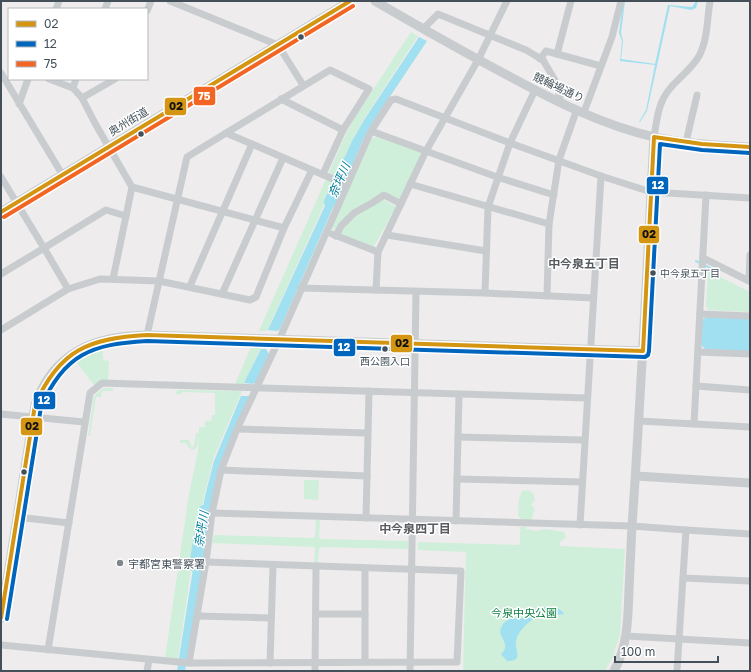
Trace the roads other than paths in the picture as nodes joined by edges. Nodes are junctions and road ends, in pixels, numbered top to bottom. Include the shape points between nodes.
1 (170, 1) edge
2 (350, 1) edge
3 (375, 1) edge
4 (507, 1) edge
5 (571, 1) edge
6 (621, 1) edge
7 (710, 1) edge
8 (423, 29) junction
9 (489, 35) junction
10 (278, 45) junction
11 (557, 54) junction
12 (540, 59) junction
13 (478, 60) junction
14 (601, 66) junction
15 (1, 73) edge
16 (28, 80) edge
17 (52, 80) edge
18 (76, 80) edge
19 (113, 80) edge
20 (303, 85) junction
21 (73, 88) junction
22 (535, 90) junction
23 (697, 95) dead end
24 (82, 98) junction
25 (281, 99) junction
26 (561, 103) junction
27 (19, 104) junction
28 (580, 111) junction
29 (445, 118) junction
30 (343, 130) junction
31 (371, 131) junction
32 (226, 133) junction
33 (654, 137) junction
34 (686, 142) junction
35 (510, 143) junction
36 (252, 144) junction
37 (108, 146) junction
38 (750, 147) edge
39 (426, 151) junction
40 (283, 158) junction
41 (559, 160) junction
42 (312, 170) junction
43 (62, 174) junction
44 (323, 174) junction
45 (600, 176) junction
46 (497, 177) junction
47 (1, 178) edge
48 (410, 184) junction
49 (347, 185) junction
50 (132, 187) junction
51 (651, 192) junction
52 (554, 195) junction
53 (706, 195) junction
54 (178, 198) junction
55 (750, 198) edge
56 (16, 202) junction
57 (401, 204) junction
58 (488, 207) junction
59 (223, 211) junction
60 (1, 212) edge
61 (126, 216) junction
62 (255, 220) junction
63 (549, 224) junction
64 (284, 228) junction
65 (326, 232) junction
66 (386, 235) junction
67 (336, 236) junction
68 (44, 248) junction
69 (486, 251) junction
70 (378, 252) junction
71 (750, 255) edge
72 (703, 259) junction
73 (1, 274) edge
74 (113, 279) junction
75 (159, 281) junction
76 (749, 281) edge
77 (190, 286) junction
78 (301, 288) junction
79 (68, 289) junction
80 (376, 290) junction
81 (416, 292) junction
82 (485, 293) junction
83 (222, 294) junction
84 (547, 296) junction
85 (593, 298) junction
86 (700, 314) junction
87 (750, 316) edge
88 (1, 330) edge
89 (147, 335) junction
90 (279, 340) junction
91 (416, 343) junction
92 (590, 348) junction
93 (643, 351) junction
94 (698, 352) junction
95 (750, 354) edge
96 (696, 386) junction
97 (256, 387) junction
98 (750, 390) edge
99 (369, 391) junction
100 (414, 392) junction
101 (459, 394) junction
102 (587, 398) junction
103 (1, 414) edge
104 (32, 417) junction
105 (639, 420) junction
106 (84, 422) junction
107 (694, 424) junction
108 (750, 427) edge
109 (237, 429) junction
110 (367, 433) junction
111 (458, 437) junction
112 (584, 440) junction
113 (222, 470) junction
114 (367, 476) junction
115 (636, 476) junction
116 (457, 479) junction
117 (582, 482) junction
118 (750, 483) edge
119 (212, 513) junction
120 (17, 517) junction
121 (366, 518) junction
122 (413, 520) junction
123 (456, 521) junction
124 (69, 523) junction
125 (580, 525) junction
126 (632, 526) junction
127 (686, 530) junction
128 (750, 534) edge
129 (206, 562) junction
130 (273, 565) junction
131 (316, 567) junction
132 (365, 568) junction
133 (412, 569) junction
134 (683, 578) junction
135 (750, 581) edge
136 (316, 614) junction
137 (365, 614) junction
138 (197, 616) junction
139 (1, 618) edge
140 (271, 618) junction
141 (626, 636) junction
142 (679, 639) junction
143 (750, 643) edge
144 (1, 645) edge
145 (48, 650) junction
146 (149, 660) junction
147 (270, 662) junction
148 (315, 662) junction
149 (365, 662) junction
150 (183, 663) junction
151 (230, 663) junction
152 (410, 663) junction
153 (147, 671) edge
154 (230, 671) edge
155 (315, 671) edge
156 (410, 671) edge
157 (614, 671) edge
158 (677, 671) edge

1 - 10 street
2 - 10 street, 奥州街道
3 - 8 street, 競輪場通り
4 - 9 street
5 - 11 street
6 - 14 street
7 - 33 street via 704,45 691,68 664,95 658,110
8 - 9 street via 438,14
8 - 13 street, 競輪場通り
9 - 12 street via 526,50
9 - 13 street
10 - 20 street
10 - 37 street, 奥州街道
11 - 12 street via 546,51
11 - 14 street
12 - 26 street via 556,82
13 - 22 street, 競輪場通り
13 - 29 street
14 - 28 street
15 - 27 street
16 - 27 street
17 - 21 street
18 - 21 street
19 - 24 street
20 - 25 street
20 - 30 street via 330,70 369,89
21 - 24 street
22 - 26 street, 競輪場通り
22 - 35 street
23 - 34 street
24 - 37 street
25 - 30 street
25 - 32 street
26 - 28 street, 競輪場通り
27 - 43 street
28 - 33 street, 競輪場通り
28 - 41 street
29 - 31 street via 396,99 391,100
29 - 35 street
29 - 39 street
30 - 44 street
31 - 39 street
31 - 49 street
32 - 36 street
32 - 54 street via 187,157
33 - 34 street, 競輪場通り
33 - 51 street
34 - 38 street, 競輪場通り
35 - 41 street
35 - 46 street
36 - 40 street
36 - 59 street
37 - 43 street, 奥州街道
37 - 50 street
39 - 46 street
39 - 48 street
40 - 42 street
40 - 62 street
41 - 45 street
41 - 52 street
42 - 44 street
42 - 64 street
43 - 56 street, 奥州街道
44 - 49 street
45 - 51 street
45 - 85 street
46 - 52 street
46 - 58 street
47 - 56 street
48 - 57 street
48 - 58 street
49 - 65 street
50 - 54 street
50 - 61 street
51 - 53 street
51 - 93 street
52 - 63 street
53 - 55 street
53 - 72 street
54 - 59 street
54 - 75 street
56 - 60 street, 奥州街道
56 - 68 street
57 - 66 street
57 - 67 street via 384,195 354,213 341,226
58 - 63 street
58 - 69 street
59 - 62 street
59 - 77 street
61 - 68 street via 106,210
61 - 74 street
62 - 64 street
62 - 83 street
63 - 84 street
64 - 83 street via 256,297 250,300
65 - 67 street
65 - 78 street
66 - 69 street
66 - 70 street
67 - 70 street
68 - 73 street
68 - 79 street
69 - 82 street
70 - 80 street
71 - 76 street
72 - 76 street
72 - 86 street
74 - 75 street
74 - 79 street via 100,279
75 - 77 street
75 - 89 street
77 - 83 street
78 - 80 street
78 - 90 street
79 - 88 street
80 - 81 street
81 - 82 street
81 - 91 street
82 - 84 street
84 - 85 street
85 - 92 street
86 - 87 street
86 - 94 street
89 - 90 street
89 - 104 street via 115,337 79,350 59,365 50,376 39,394
90 - 91 street
90 - 97 street
91 - 92 street
91 - 100 street
92 - 93 street
92 - 102 street
93 - 105 street
94 - 95 street
94 - 96 street
96 - 98 street
96 - 107 street
97 - 99 street
97 - 106 street via 102,383 90,393
97 - 109 street
99 - 100 street
99 - 110 street
100 - 101 street
100 - 122 street
101 - 102 street
101 - 111 street
102 - 112 street
103 - 104 street
104 - 106 street
104 - 120 street
105 - 107 street
105 - 115 street
106 - 124 street
107 - 108 street
109 - 110 street
109 - 113 street
110 - 114 street
111 - 112 street
111 - 116 street
112 - 117 street
113 - 114 street
113 - 119 street
114 - 121 street
115 - 118 street
115 - 126 street
116 - 117 street
116 - 123 street
117 - 125 street
119 - 121 street
119 - 129 street
120 - 124 street
120 - 139 street
121 - 122 street
122 - 123 street
122 - 133 street
123 - 125 street
124 - 145 street
125 - 126 street
126 - 127 street
126 - 141 street
127 - 128 street
127 - 134 street
129 - 130 street
129 - 138 street
130 - 131 street
130 - 140 street
131 - 132 street
131 - 136 street
132 - 133 street
132 - 137 street
133 - 152 street
133 - 152 street via 462,571 457,662
134 - 135 street
134 - 142 street
136 - 137 street
136 - 148 street
137 - 149 street
138 - 140 street
138 - 150 street
140 - 147 street
141 - 142 street
141 - 157 street via 620,660
142 - 143 street
142 - 158 street
144 - 145 street
145 - 146 street
146 - 150 street
146 - 153 street
147 - 148 street
147 - 151 street
148 - 149 street
148 - 155 street
149 - 152 street
150 - 151 street
151 - 154 street
152 - 156 street

